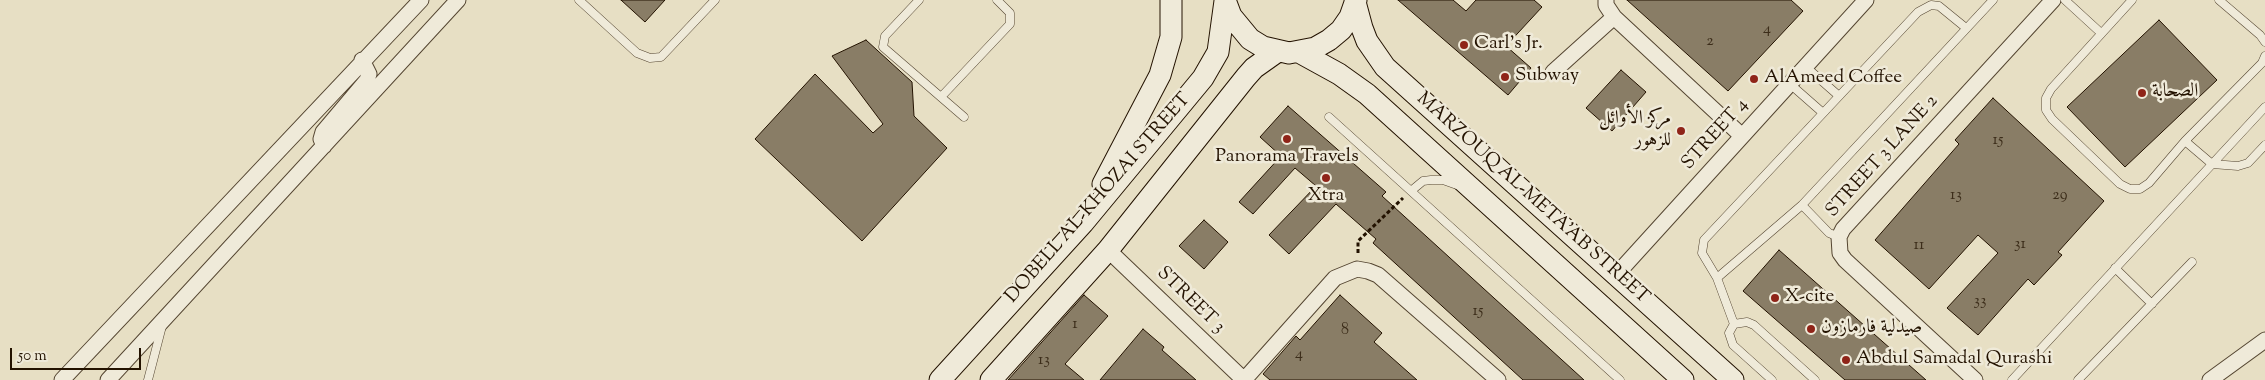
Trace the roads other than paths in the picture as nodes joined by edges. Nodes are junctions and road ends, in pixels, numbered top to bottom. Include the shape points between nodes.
1 (421, 0) edge
2 (458, 0) edge
3 (579, 0) edge
4 (715, 0) edge
5 (919, 0) edge
6 (997, 0) edge
7 (1171, 0) edge
8 (1606, 0) edge
9 (1866, 0) edge
10 (1993, 0) edge
11 (2053, 0) edge
12 (2065, 0) edge
13 (2132, 0) edge
14 (1225, 1) edge
15 (1356, 1) edge
16 (2225, 2) edge
17 (1614, 17) junction
18 (1966, 28) junction
19 (2101, 33) junction
20 (2265, 42) edge
21 (1278, 52) junction
22 (1299, 52) junction
23 (2265, 56) edge
24 (362, 60) junction
25 (1806, 67) junction
26 (1553, 72) dead end
27 (1790, 84) junction
28 (1839, 96) junction
29 (941, 97) junction
30 (2265, 107) edge
31 (1823, 112) junction
32 (964, 117) dead end
33 (1329, 118) dead end
34 (1742, 136) junction
35 (2185, 141) junction
36 (2265, 145) edge
37 (324, 146) junction
38 (2212, 164) junction
39 (1472, 190) junction
40 (1411, 191) junction
41 (1802, 205) junction
42 (1083, 223) junction
43 (1839, 237) junction
44 (1108, 250) junction
45 (2192, 262) dead end
46 (2115, 268) junction
47 (1616, 275) junction
48 (1717, 278) junction
49 (2152, 304) junction
50 (164, 320) junction
51 (1734, 324) junction
52 (2265, 340) edge
53 (2212, 379) edge
54 (62, 380) edge
55 (108, 380) edge
56 (148, 380) edge
57 (940, 380) edge
58 (991, 380) edge
59 (1244, 380) edge
60 (1498, 380) edge
61 (1620, 380) edge
62 (1683, 380) edge
63 (1733, 380) edge
64 (1772, 380) edge
65 (1815, 380) edge
66 (1975, 380) edge
67 (2012, 380) edge
68 (2078, 380) edge

1 - 24 street
2 - 37 street
3 - 4 lane via 637,53 650,58 662,57
5 - 29 lane via 885,36 883,46
6 - 29 lane via 1010,13 1010,24
7 - 42 main road via 1171,37 1160,75
8 - 17 street
9 - 25 street, STREET 4
10 - 18 lane
11 - 43 street, STREET 3 LANE 2
12 - 19 lane
13 - 19 lane
14 - 21 main road via 1230,16 1250,39
14 - 42 main road, DOBELL AL-KHOZAI STREET via 1218,52 1203,78
15 - 22 main road via 1341,30 1315,48
15 - 47 main road, MARZOUQ AL-META'AB STREET via 1367,41 1385,67
16 - 20 lane
17 - 26 street
17 - 34 street
18 - 28 lane via 1938,6 1923,8
18 - 41 lane
19 - 35 lane via 2051,89 2046,98 2046,110 2052,119 2120,184 2130,189 2140,189 2149,183
21 - 22 main road
21 - 44 main road, DOBELL AL-KHOZAI STREET via 1246,77
22 - 39 main road, MARZOUQ AL-META'AB STREET via 1353,83
23 - 35 lane via 2262,63
24 - 37 street via 369,74 367,80 323,132
24 - 54 street
25 - 27 street, STREET 4
25 - 28 lane
27 - 31 lane
27 - 34 street, STREET 4
28 - 31 lane
29 - 32 lane
30 - 38 lane
31 - 48 lane via 1704,240 1702,253
33 - 40 lane
34 - 47 street, STREET 4
35 - 38 lane
36 - 38 lane via 2243,165
37 - 50 street
38 - 46 lane
39 - 40 lane via 1443,180 1431,180
39 - 62 main road, MARZOUQ AL-META'AB STREET
40 - 61 lane
41 - 43 lane via 1829,232
41 - 48 lane
42 - 57 main road, DOBELL AL-KHOZAI STREET
43 - 66 street, STREET 3 LANE 2 via 1840,253 1845,260
44 - 58 main road, DOBELL AL-KHOZAI STREET
44 - 59 street, STREET 3
45 - 49 lane
46 - 49 lane
46 - 67 lane
47 - 63 main road, MARZOUQ AL-META'AB STREET
48 - 51 lane
49 - 68 lane
50 - 55 street
50 - 56 lane
51 - 64 lane via 1729,333 1733,345
51 - 65 lane via 1747,322 1754,325
52 - 53 street
59 - 60 street via 1335,278 1357,269 1368,270 1378,276

